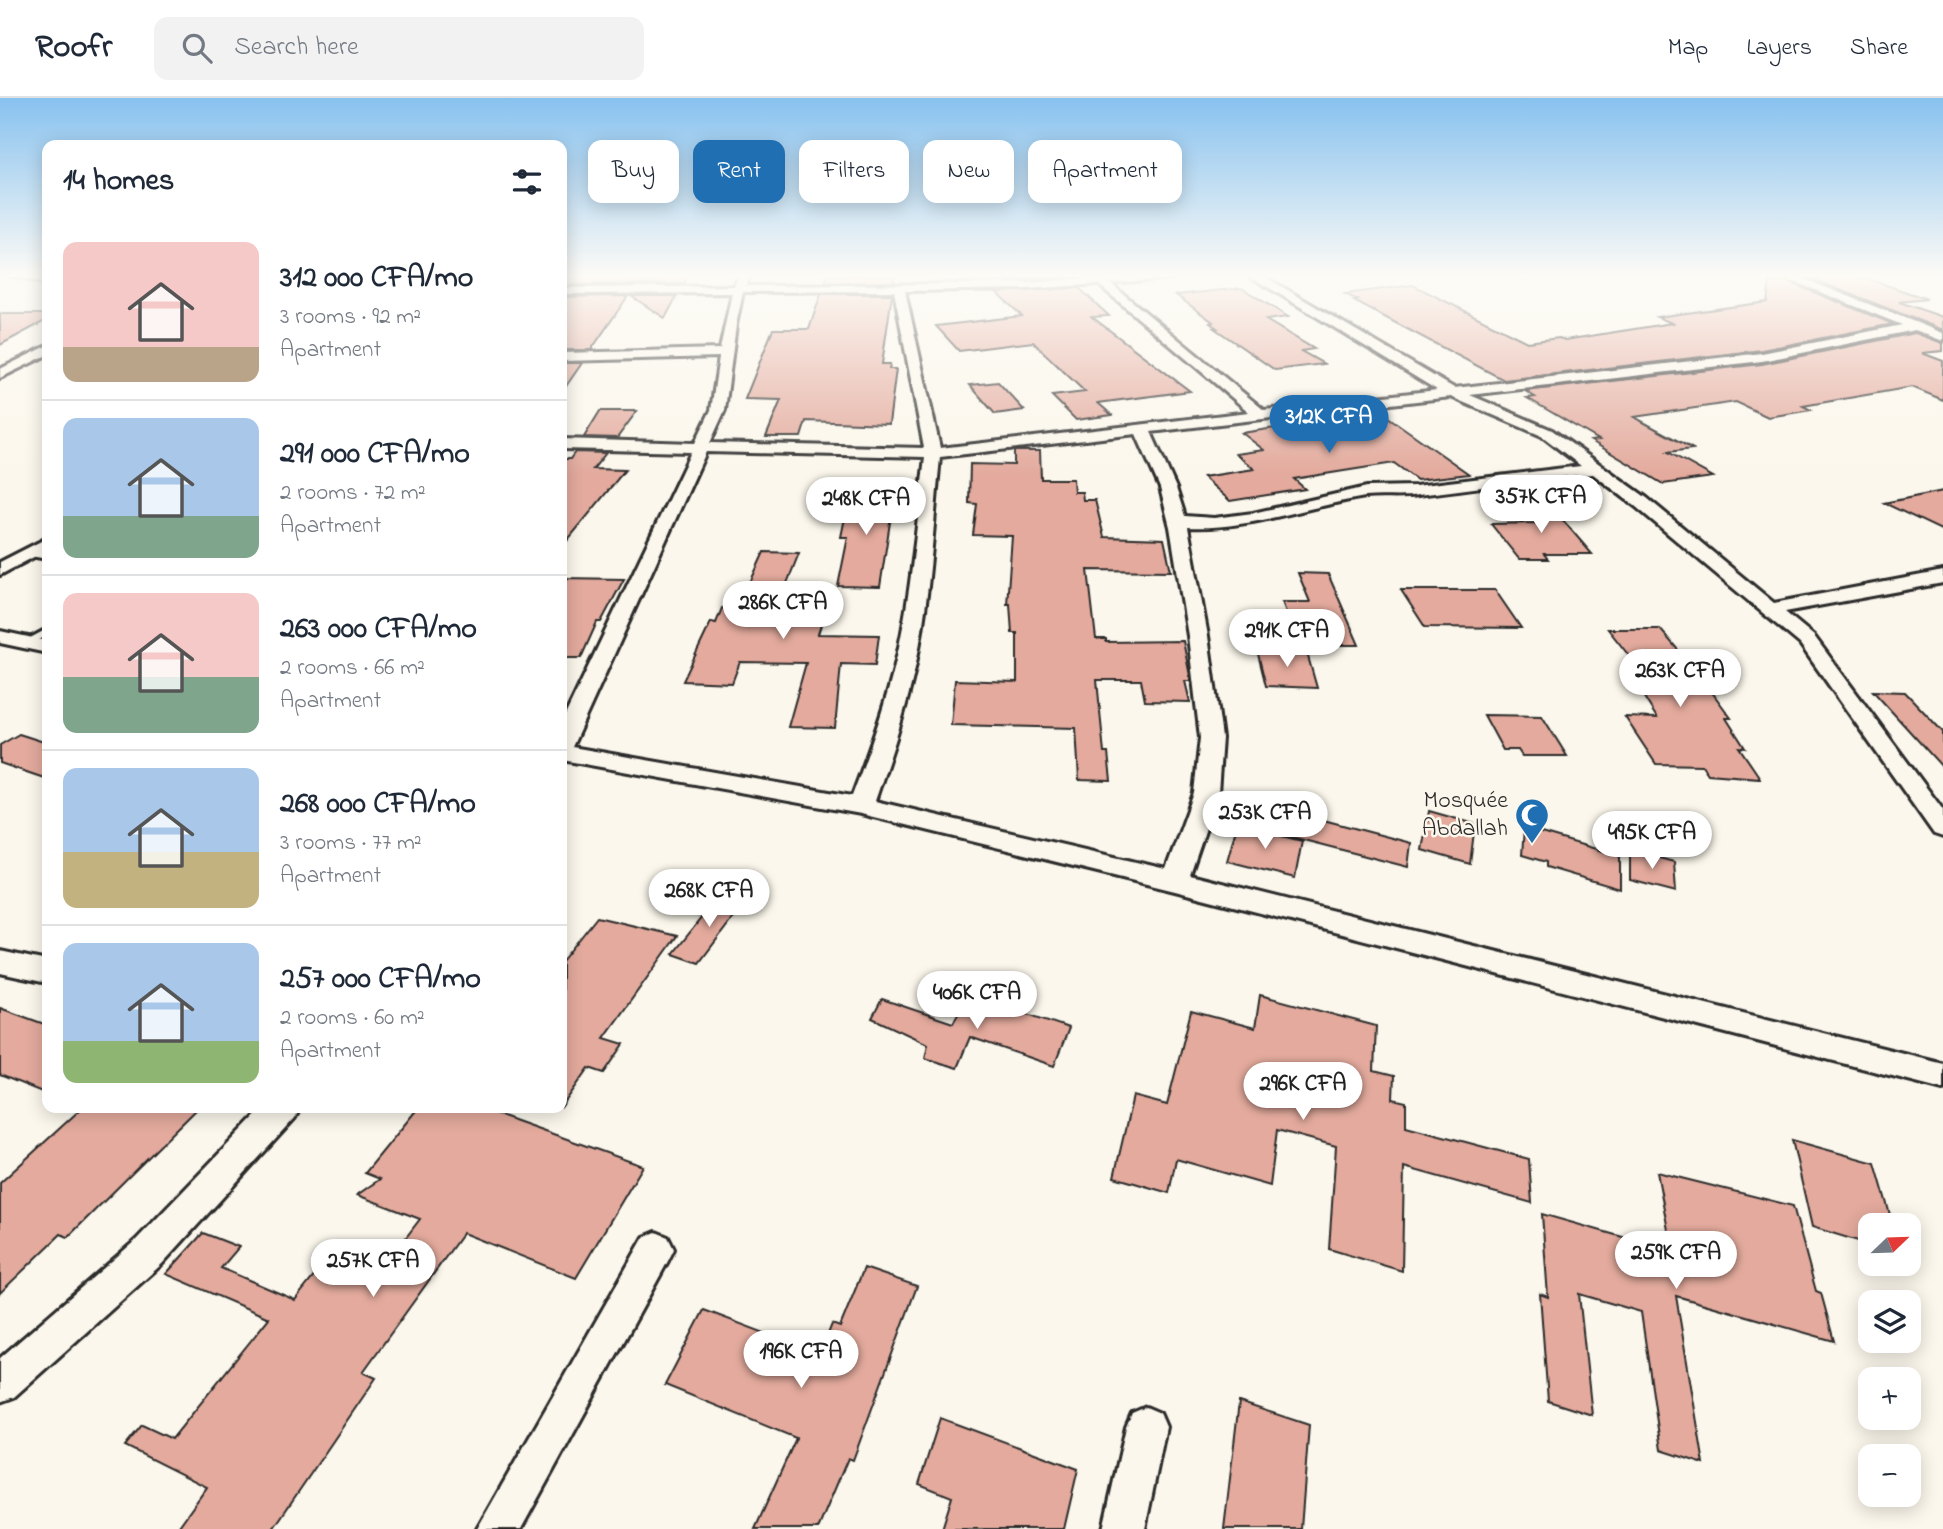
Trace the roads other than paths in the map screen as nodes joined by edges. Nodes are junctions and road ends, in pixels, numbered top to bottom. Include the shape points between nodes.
1 (726, 342) edge
2 (910, 342) edge
3 (1173, 342) edge
4 (1365, 342) edge
5 (1839, 342) edge
6 (42, 353) edge
7 (723, 353) junction
8 (567, 357) edge
9 (0, 374) edge
10 (1448, 391) junction
11 (1261, 415) junction
12 (1142, 430) junction
13 (567, 444) edge
14 (701, 449) junction
15 (933, 453) junction
16 (1597, 469) junction
17 (1177, 522) junction
18 (42, 546) edge
19 (28, 553) junction
20 (42, 555) edge
21 (0, 569) edge
22 (1938, 581) edge
23 (1770, 609) junction
24 (42, 635) edge
25 (0, 638) edge
26 (26, 643) junction
27 (42, 646) edge
28 (567, 734) edge
29 (567, 754) edge
30 (861, 806) junction
31 (1943, 828) edge
32 (1175, 881) junction
33 (0, 962) edge
34 (42, 971) edge
35 (1943, 1076) edge
36 (279, 1113) edge
37 (656, 1249) dead end
38 (0, 1383) edge
39 (1146, 1427) dead end
40 (498, 1529) edge
41 (1124, 1529) edge

1 - 7 street
2 - 15 street
3 - 11 street
4 - 10 street
5 - 10 street via 1762,357
6 - 9 street
7 - 8 street
7 - 14 street via 718,410
10 - 11 street
10 - 16 street via 1547,433
11 - 12 street
12 - 15 street
12 - 17 street via 1168,488
13 - 14 street
14 - 15 street
14 - 28 street
15 - 30 street via 905,667
16 - 17 street via 1415,491 1367,492 1253,518
16 - 23 street
17 - 32 street via 1211,738 1206,793
18 - 19 street
19 - 20 lane
19 - 21 street
22 - 23 street
23 - 31 street via 1807,640
24 - 26 lane
25 - 26 street
26 - 27 street
29 - 30 street
30 - 32 street
32 - 35 street
33 - 34 street
36 - 38 street via 149,1252
37 - 40 street
39 - 41 street

